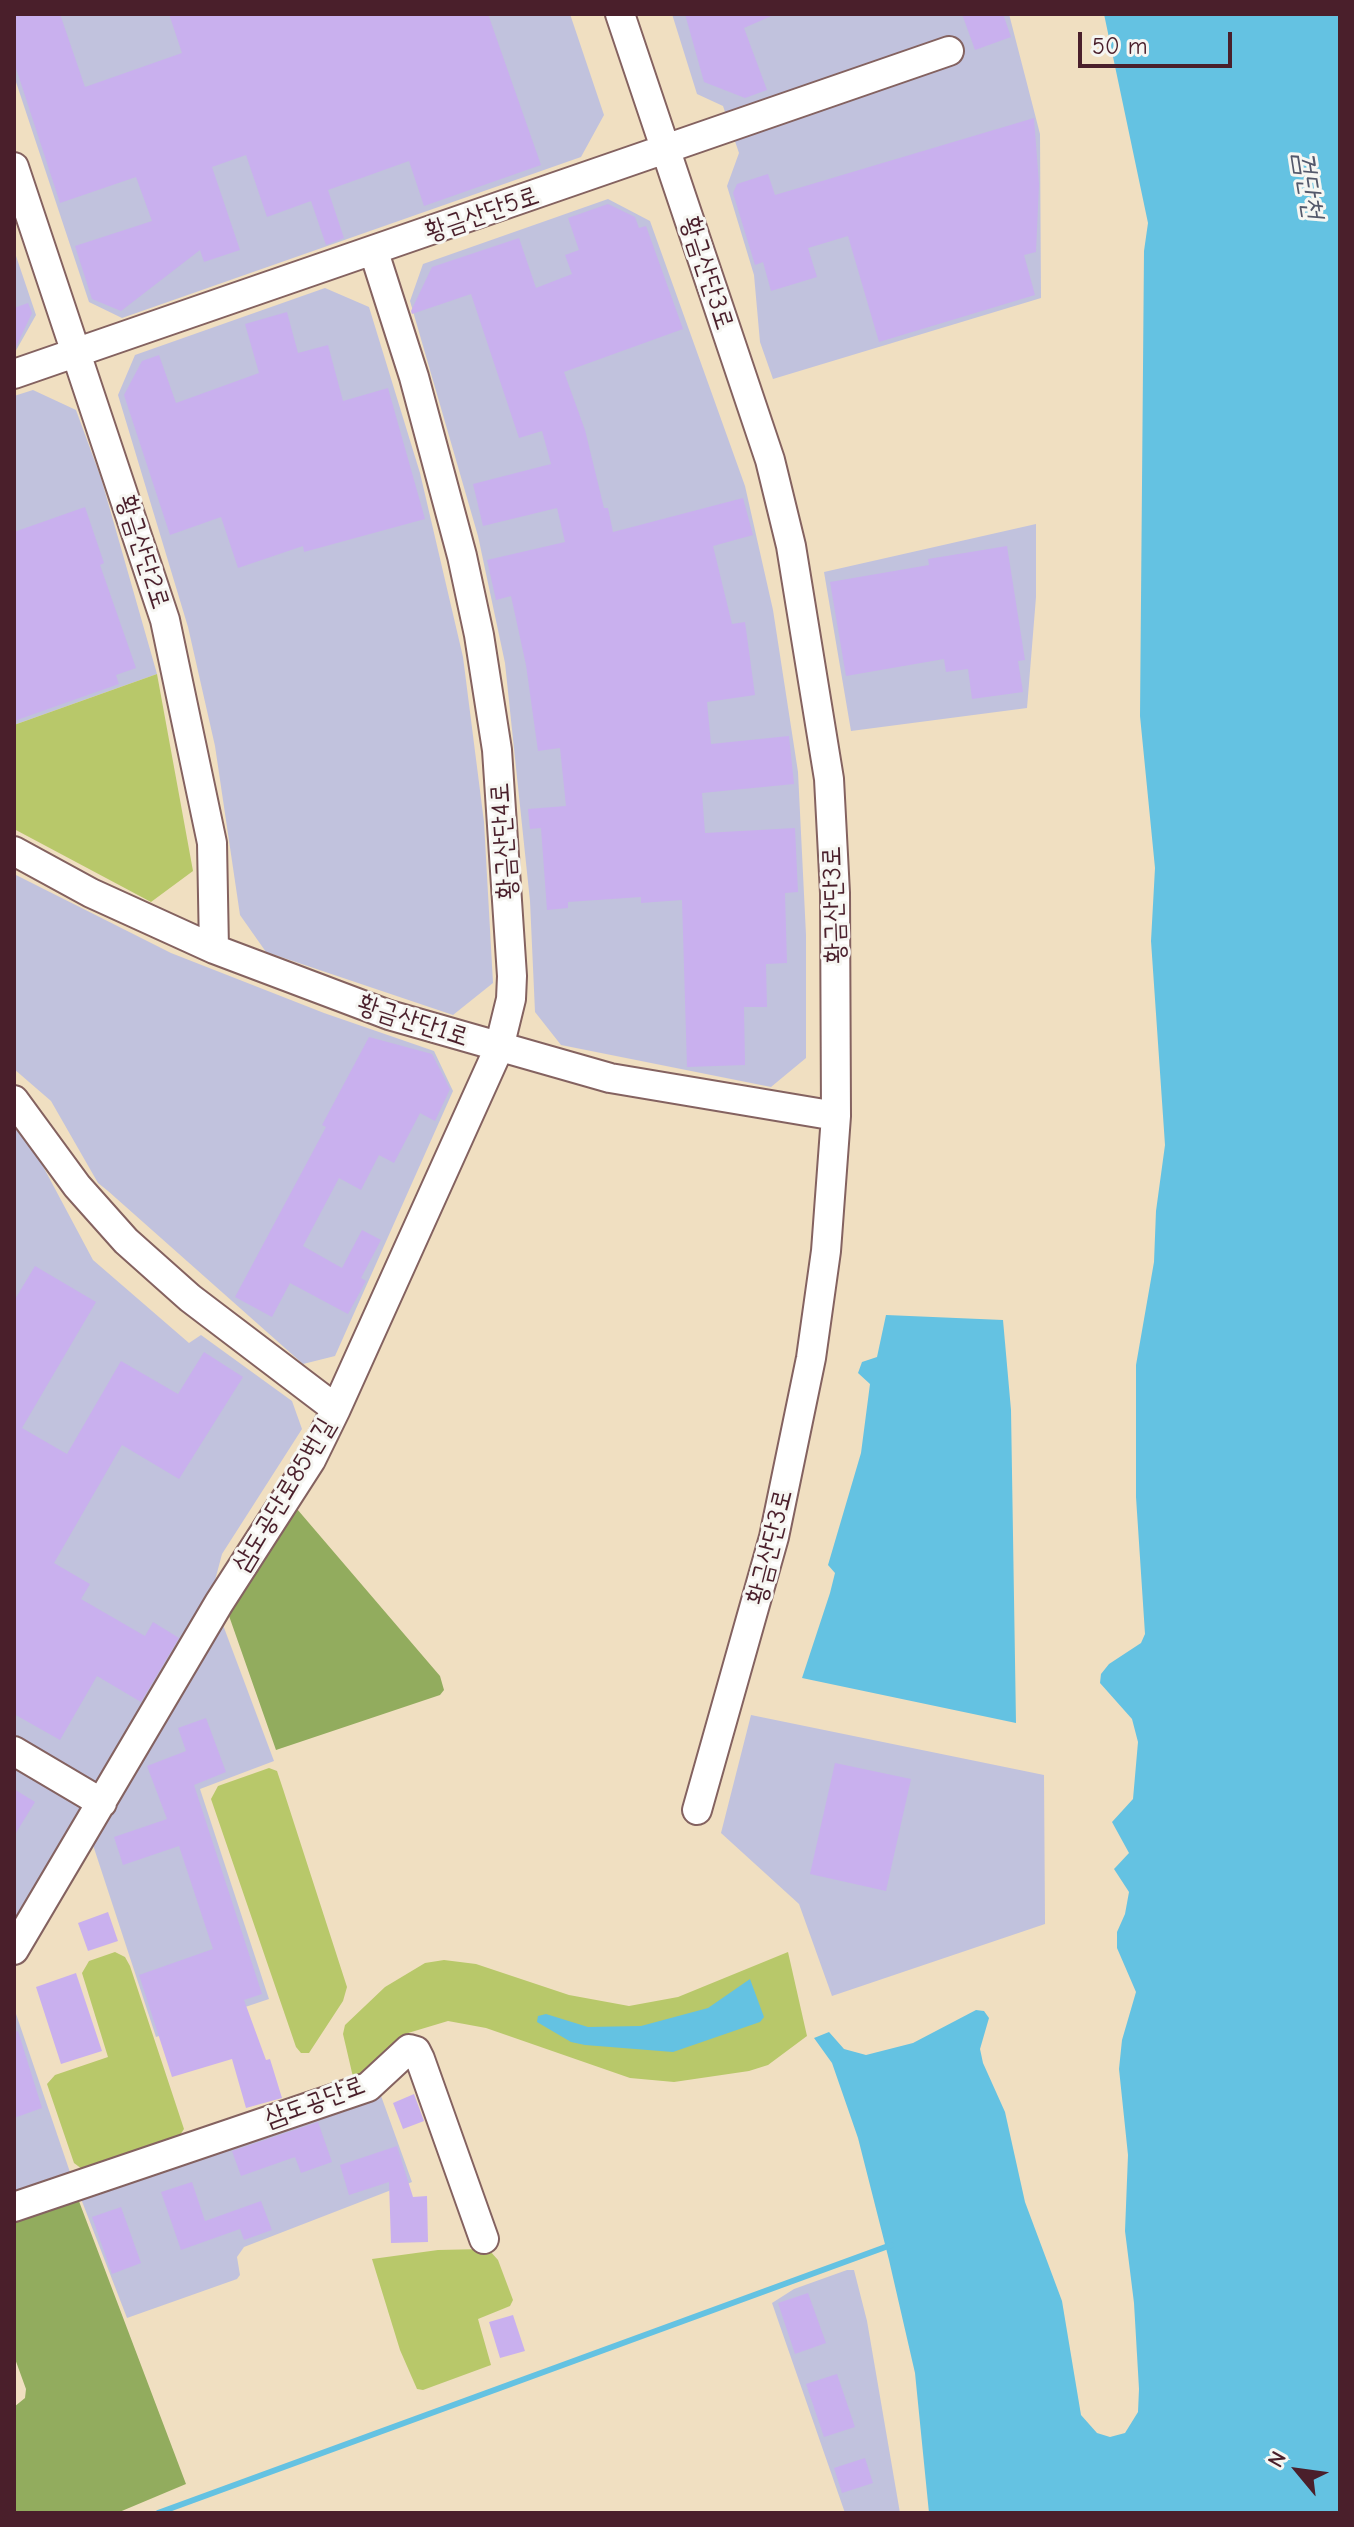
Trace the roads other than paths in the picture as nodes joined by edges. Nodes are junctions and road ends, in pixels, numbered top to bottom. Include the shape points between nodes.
1 (620, 14) edge
2 (949, 51) dead end
3 (667, 150) junction
4 (14, 167) edge
5 (374, 252) junction
6 (76, 352) junction
7 (14, 374) edge
8 (14, 851) edge
9 (214, 949) junction
10 (499, 1048) junction
11 (14, 1100) edge
12 (836, 1116) junction
13 (336, 1409) junction
14 (14, 1751) edge
15 (102, 1803) junction
16 (697, 1810) dead end
17 (14, 1950) edge
18 (14, 2207) edge
19 (484, 2239) dead end

1 - 3 street, 황금산단3로
2 - 3 street, 황금산단5로
3 - 5 street, 황금산단5로
3 - 12 street, 황금산단3로 via 770,460 810,656 829,779
4 - 6 street, 황금산단2로
5 - 6 street, 황금산단5로
5 - 10 street, 황금산단4로 via 442,477 490,696 512,976
6 - 7 street, 황금산단5로
6 - 9 street, 황금산단2로 via 136,525 181,684 212,843
8 - 9 street, 황금산단1로
9 - 10 street, 황금산단1로 via 389,1015
10 - 12 street, 황금산단1로 via 610,1078
10 - 13 street, 황금산단4로
11 - 13 street, 삼도공단로85번길 via 77,1186 126,1241 190,1298
12 - 16 street, 황금산단3로 via 826,1251 793,1450 774,1537
13 - 15 street, 삼도공단로85번길 via 311,1460 219,1603
14 - 15 street
15 - 17 street, 삼도공단로85번길
18 - 19 street, 삼도공단로 via 368,2087 409,2049 420,2059

